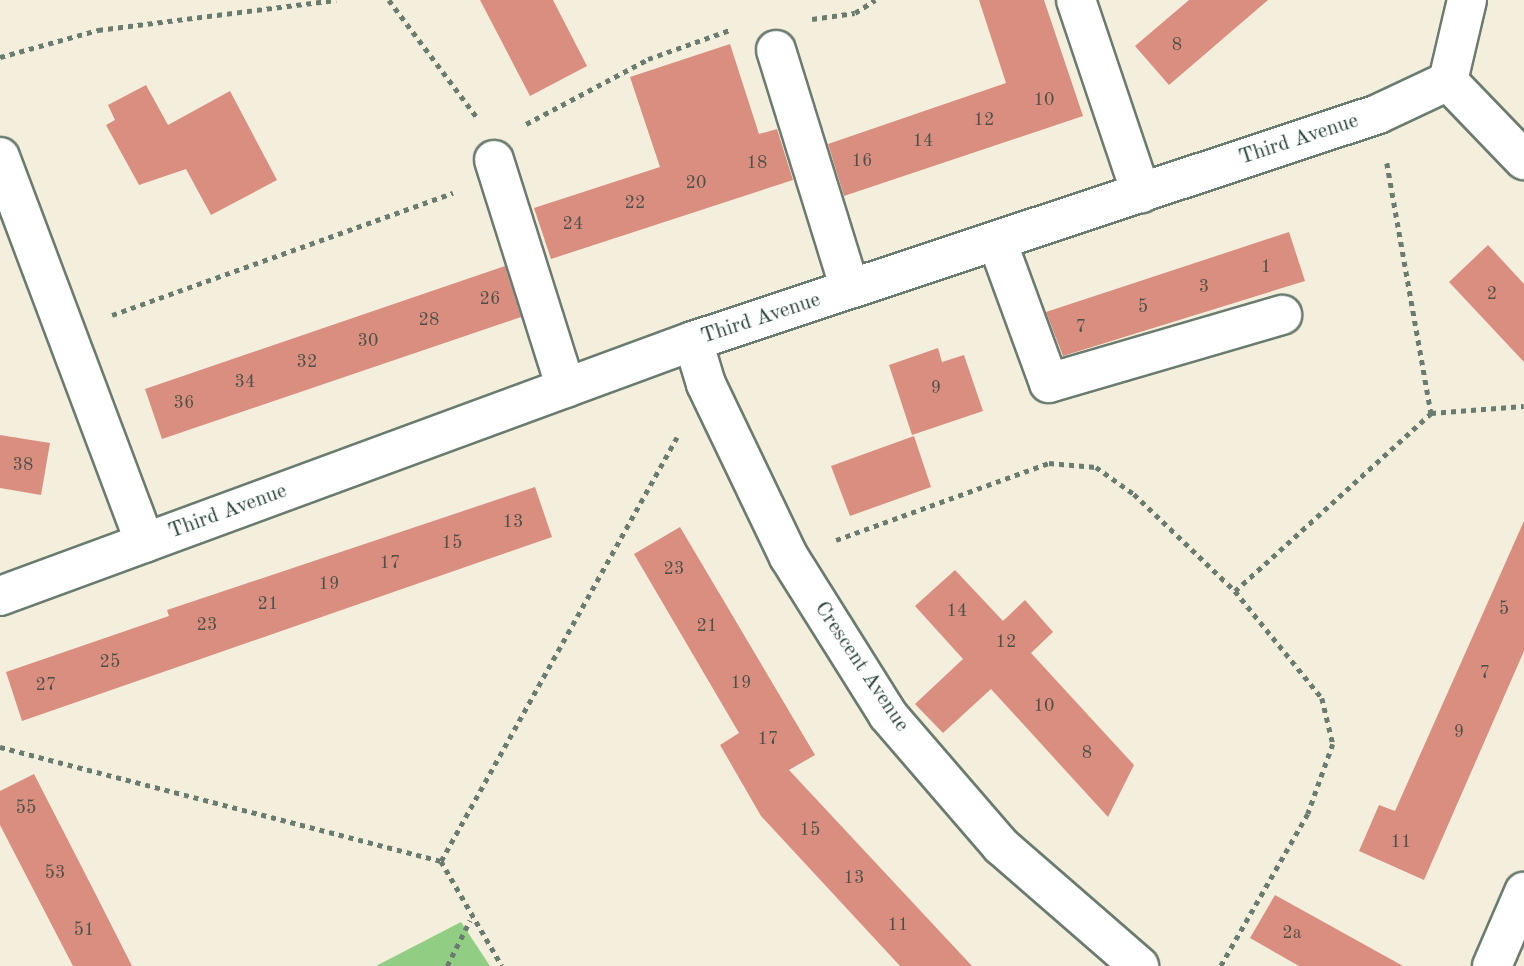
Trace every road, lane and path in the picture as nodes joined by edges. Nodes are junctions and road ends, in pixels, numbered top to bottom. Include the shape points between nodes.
1 (336, 0) edge
2 (389, 0) edge
3 (875, 0) edge
4 (1076, 0) edge
5 (1467, 0) edge
6 (802, 20) dead end
7 (736, 29) dead end
8 (776, 50) dead end
9 (0, 57) edge
10 (1448, 80) junction
11 (1378, 114) junction
12 (518, 128) dead end
13 (493, 155) junction
14 (0, 157) edge
15 (1524, 160) edge
16 (1141, 193) junction
17 (997, 241) junction
18 (850, 289) junction
19 (1282, 315) dead end
20 (65, 332) junction
21 (693, 341) junction
22 (706, 384) junction
23 (566, 388) junction
24 (1524, 406) edge
25 (1431, 413) junction
26 (145, 543) junction
27 (789, 557) junction
28 (1235, 590) junction
29 (0, 596) edge
30 (0, 747) edge
31 (441, 861) junction
32 (1524, 892) edge
33 (471, 919) junction
34 (447, 966) edge
35 (502, 966) edge
36 (1139, 966) edge
37 (1221, 966) edge
38 (1492, 966) edge

1 - 9 path via 98,30
2 - 13 path
3 - 6 path via 855,13
4 - 16 street
5 - 10 street
7 - 12 path via 648,59
8 - 18 street
10 - 11 street, Third Avenue
10 - 15 street
11 - 16 street, Third Avenue
11 - 25 path
13 - 20 path
13 - 23 street
14 - 20 street
16 - 17 street, Third Avenue
17 - 18 street, Third Avenue
17 - 19 street via 1049,383
18 - 21 street, Third Avenue
20 - 26 street
21 - 22 street, Crescent Avenue
21 - 23 street, Third Avenue
22 - 27 street, Crescent Avenue
22 - 31 path
23 - 26 street, Third Avenue
24 - 25 path
25 - 28 path
26 - 29 street, Third Avenue
27 - 28 path via 1049,463 1096,467 1134,494
27 - 36 street, Crescent Avenue via 888,715 1001,846
28 - 37 path via 1322,698 1333,744 1308,814
30 - 31 path
31 - 33 path
32 - 38 street
33 - 34 path
33 - 35 path

